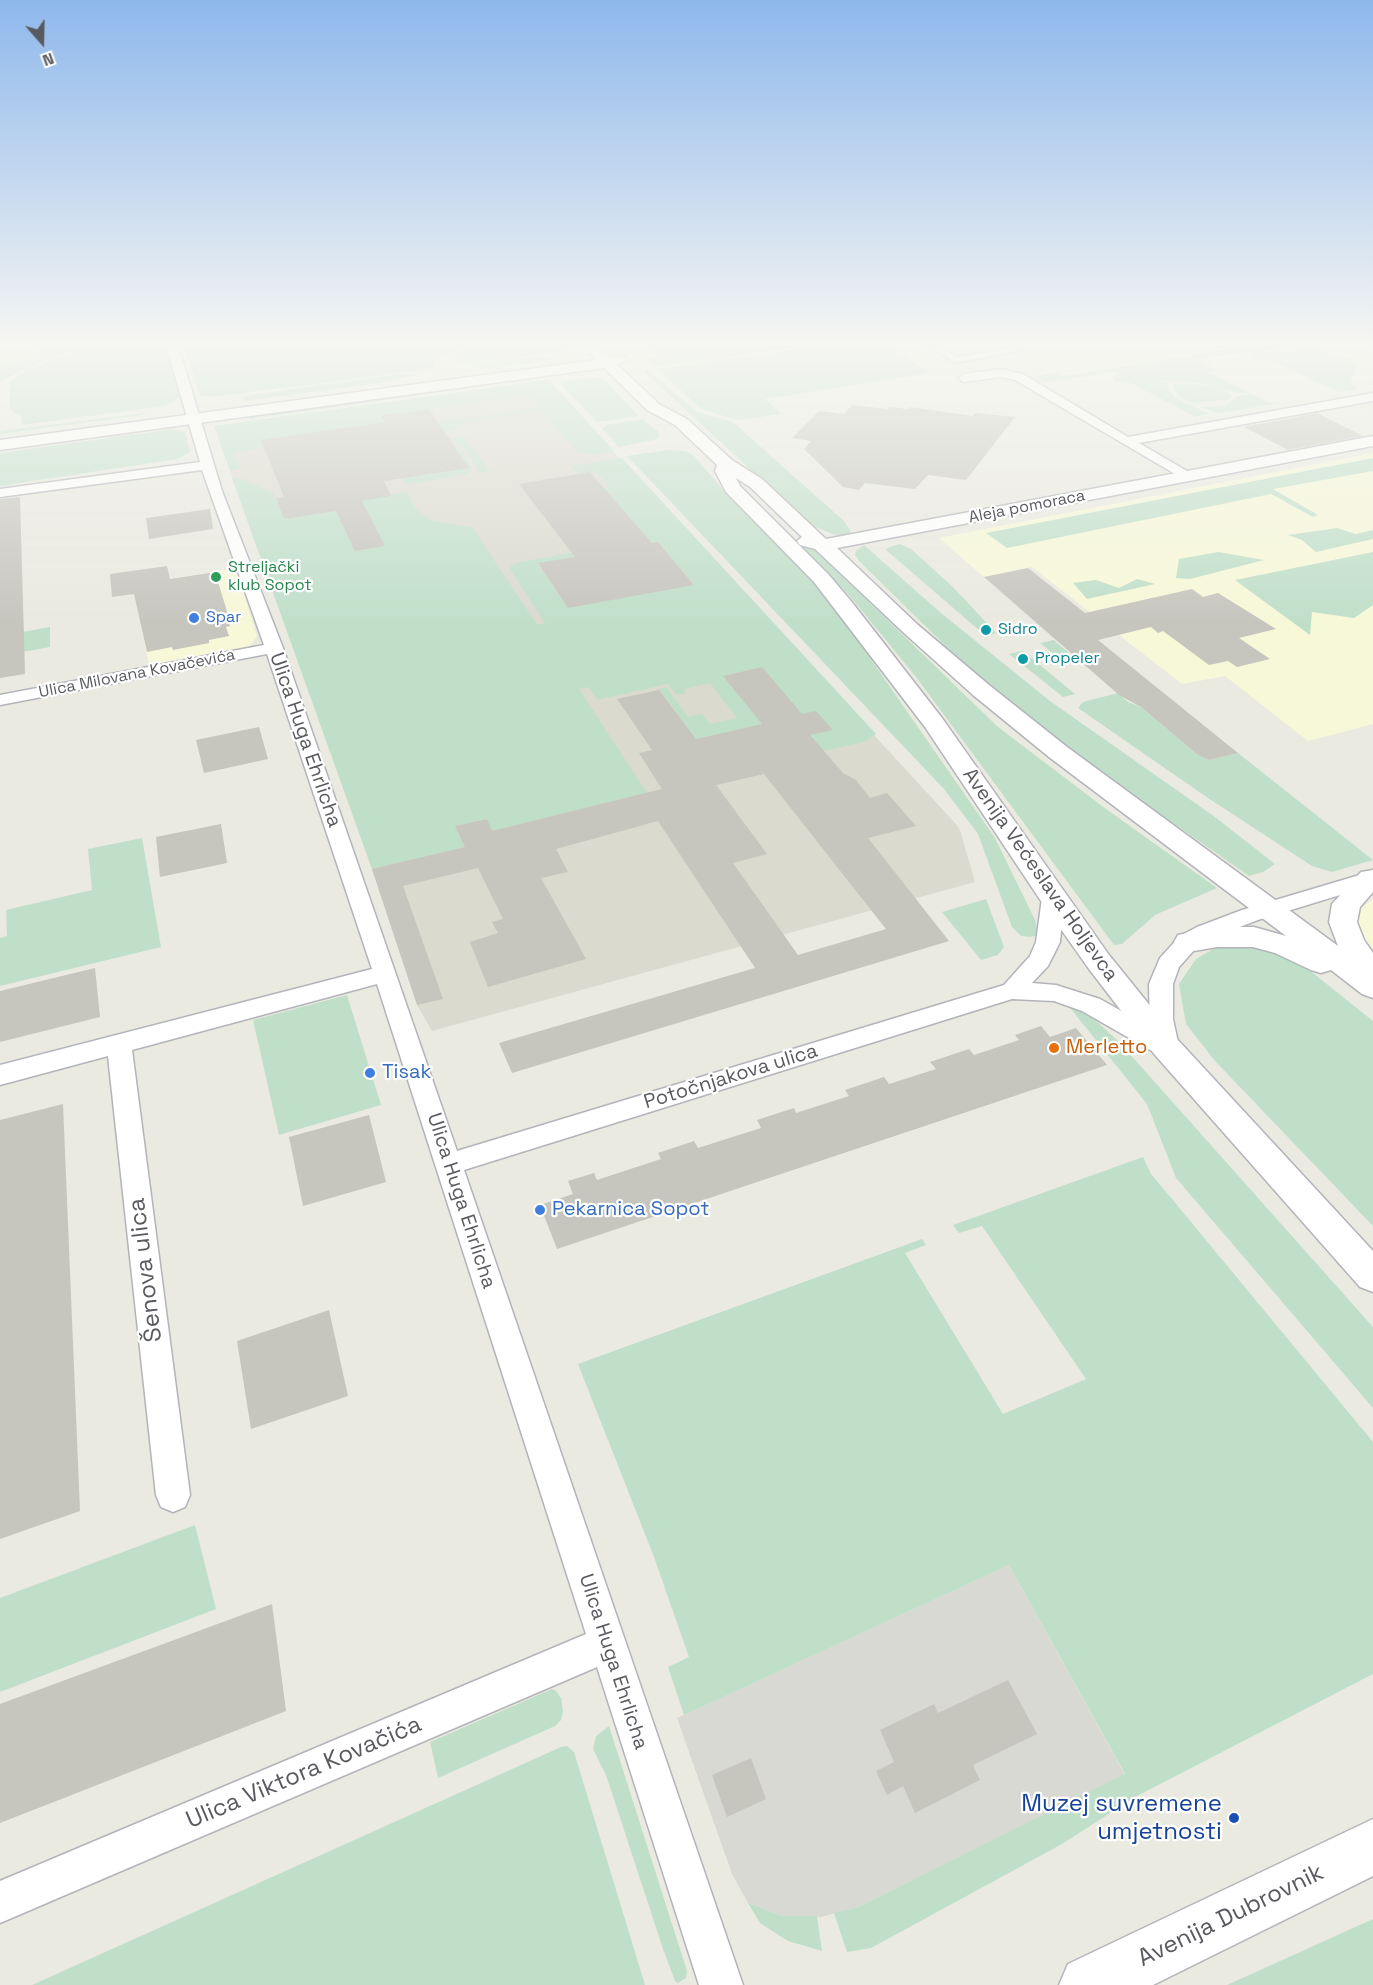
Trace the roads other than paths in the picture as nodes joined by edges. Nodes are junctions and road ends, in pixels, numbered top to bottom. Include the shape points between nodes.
1 (47, 438) edge
2 (199, 438) edge
3 (698, 438) edge
4 (1120, 438) edge
5 (1145, 438) edge
6 (1126, 441) junction
7 (1373, 441) edge
8 (0, 445) edge
9 (726, 464) junction
10 (207, 465) junction
11 (1187, 477) junction
12 (0, 493) edge
13 (759, 517) junction
14 (822, 545) junction
15 (274, 648) junction
16 (0, 700) edge
17 (1372, 878) edge
18 (1053, 898) junction
19 (1269, 908) junction
20 (1188, 942) junction
21 (385, 974) junction
22 (1373, 974) edge
23 (1373, 987) edge
24 (1012, 991) junction
25 (1373, 993) edge
26 (119, 1045) junction
27 (1166, 1047) junction
28 (0, 1075) edge
29 (449, 1164) junction
30 (1373, 1276) edge
31 (173, 1495) dead end
32 (607, 1644) junction
33 (1373, 1847) edge
34 (0, 1902) edge
35 (721, 1985) edge
36 (1089, 1985) edge

1 - 8 street
2 - 10 street, Ulica Huga Ehrlicha
3 - 9 street, Avenija Većeslava Holjevca
4 - 6 street
5 - 6 street
6 - 11 street
7 - 11 street, Aleja pomoraca
9 - 13 street, Avenija Većeslava Holjevca via 724,471 732,488
9 - 14 street, Avenija Većeslava Holjevca via 756,483
10 - 12 street
10 - 15 street, Ulica Huga Ehrlicha
11 - 14 street, Aleja pomoraca
13 - 14 street via 793,536
13 - 18 street, Avenija Većeslava Holjevca via 844,605 934,723
14 - 19 street, Avenija Većeslava Holjevca via 1012,716
15 - 16 street, Ulica Milovana Kovačevića
15 - 21 street, Ulica Huga Ehrlicha
17 - 19 street
17 - 22 street via 1346,904 1343,922 1350,942
18 - 24 street via 1048,942 1040,960
18 - 27 street, Avenija Većeslava Holjevca
19 - 20 street
19 - 23 street, Avenija Većeslava Holjevca
20 - 25 street via 1239,936 1268,940 1308,955
20 - 27 street via 1168,964 1161,984
21 - 26 street
21 - 29 street, Ulica Huga Ehrlicha
24 - 27 street, Potočnjakova ulica via 1056,993 1091,1005
24 - 29 street, Potočnjakova ulica
26 - 28 street
26 - 31 street, Šenova ulica
27 - 30 street, Avenija Većeslava Holjevca
29 - 32 street, Ulica Huga Ehrlicha
32 - 34 street, Ulica Viktora Kovačića
32 - 35 street, Ulica Huga Ehrlicha
33 - 36 main road, Avenija Dubrovnik

